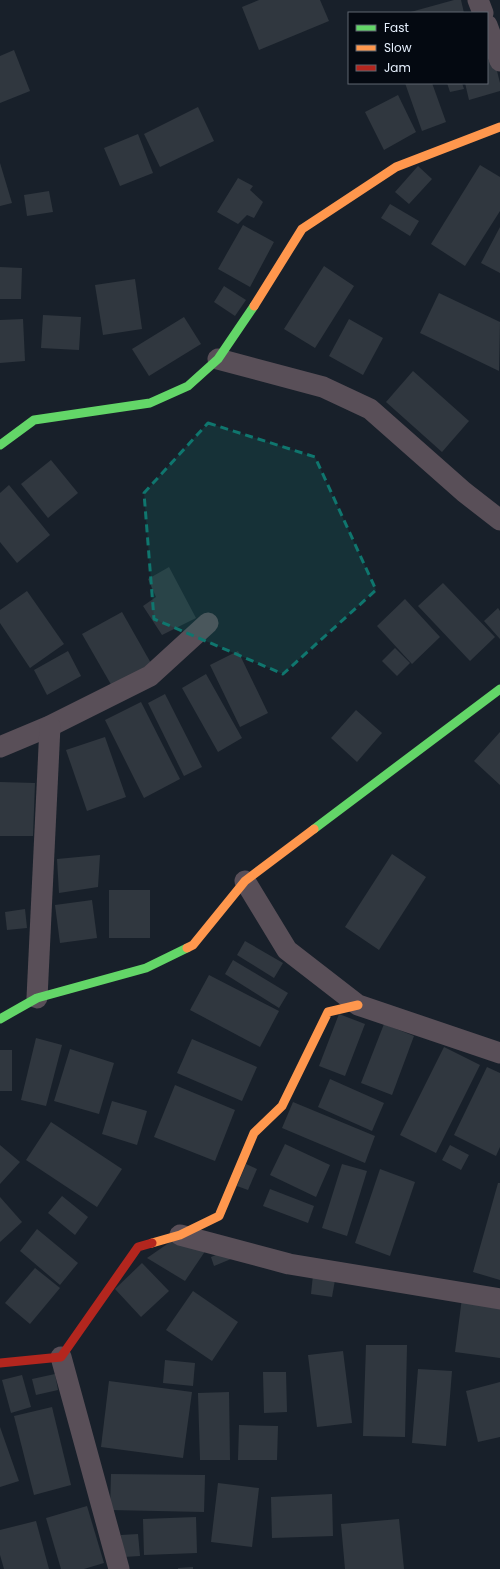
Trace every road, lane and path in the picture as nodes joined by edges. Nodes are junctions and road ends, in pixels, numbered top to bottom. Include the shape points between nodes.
1 (478, 0) edge
2 (483, 12) edge
3 (488, 27) edge
4 (500, 61) edge
5 (500, 127) edge
6 (218, 359) junction
7 (0, 445) edge
8 (500, 520) edge
9 (208, 624) dead end
10 (498, 696) edge
11 (50, 726) junction
12 (0, 747) edge
13 (245, 881) junction
14 (37, 998) junction
15 (358, 1005) junction
16 (0, 1019) edge
17 (500, 1053) edge
18 (180, 1235) junction
19 (500, 1299) edge
20 (62, 1358) junction
21 (0, 1363) edge
22 (119, 1569) edge

1 - 2 street
3 - 4 street
5 - 6 street via 396,167 302,229 243,324
6 - 7 street via 188,386 150,403 34,420
6 - 8 street via 324,387 370,409 464,492
9 - 11 street via 150,676
10 - 13 street
11 - 12 street
11 - 14 street
13 - 14 street via 193,945 146,968
13 - 15 street via 286,950
14 - 16 street
15 - 17 street
15 - 18 street via 328,1012 282,1106 254,1133 219,1216
18 - 19 street via 289,1264
18 - 20 street via 138,1247
20 - 21 street
20 - 22 street

